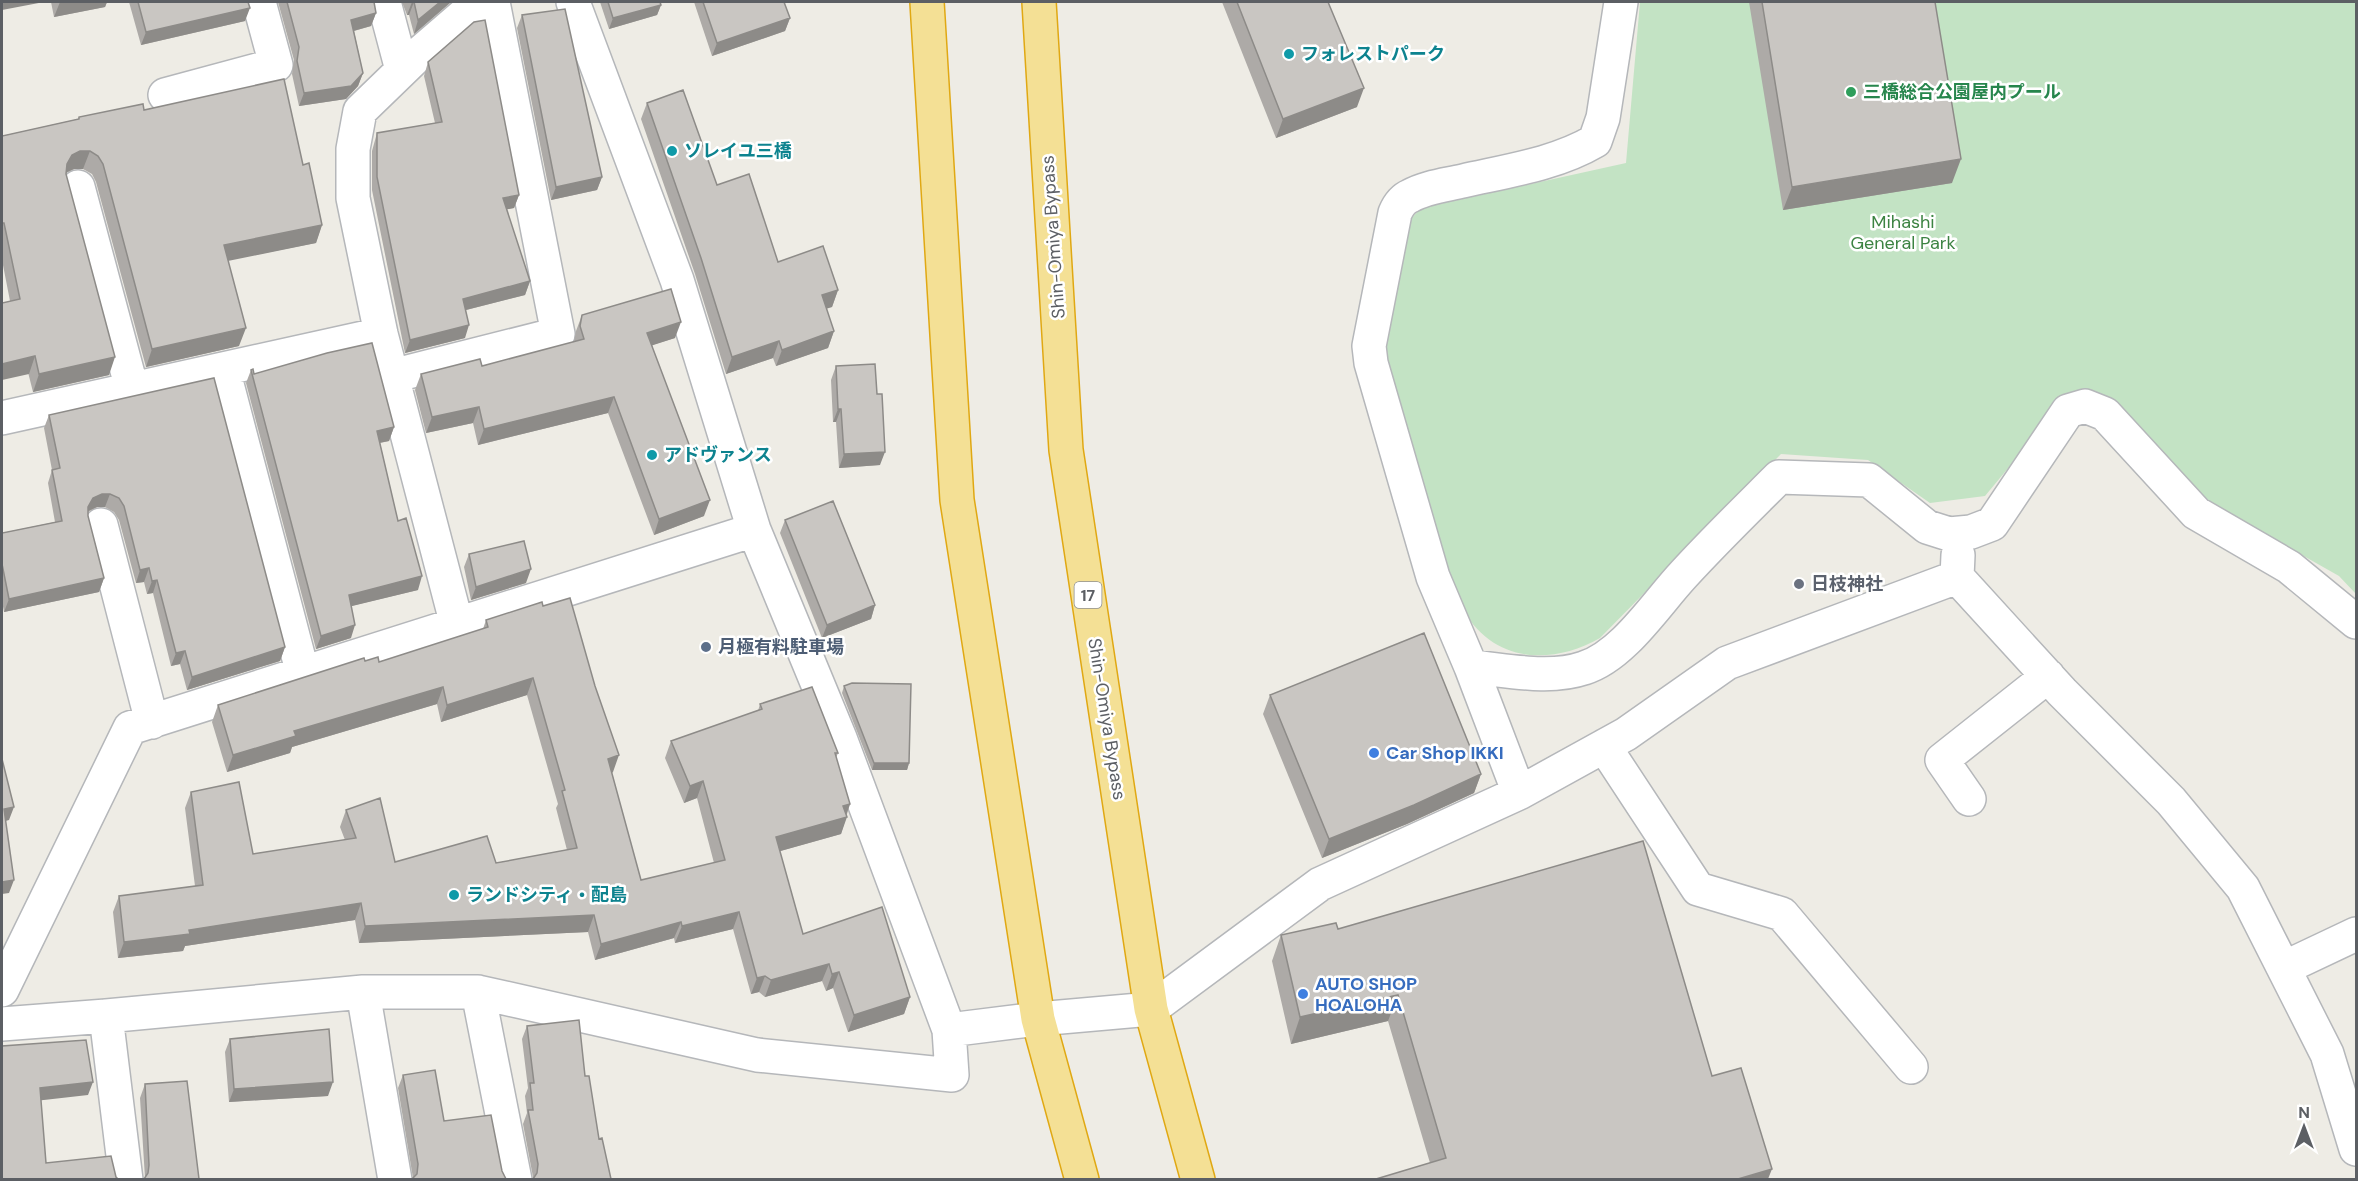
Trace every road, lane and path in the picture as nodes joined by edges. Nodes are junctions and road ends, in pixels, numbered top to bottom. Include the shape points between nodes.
1 (259, 2) edge
2 (384, 2) edge
3 (479, 2) edge
4 (493, 2) edge
5 (573, 2) edge
6 (927, 2) edge
7 (1039, 2) edge
8 (1621, 2) edge
9 (402, 70) junction
10 (165, 95) dead end
11 (78, 187) dead end
12 (381, 334) junction
13 (223, 369) junction
14 (392, 376) junction
15 (132, 390) junction
16 (2, 418) edge
17 (101, 525) dead end
18 (754, 530) junction
19 (1959, 533) junction
20 (1957, 577) junction
21 (2356, 622) edge
22 (457, 625) junction
23 (1471, 667) junction
24 (303, 674) junction
25 (2048, 676) junction
26 (152, 722) junction
27 (1604, 746) junction
28 (1519, 794) junction
29 (1969, 799) dead end
30 (2356, 934) edge
31 (2284, 968) junction
32 (2, 990) edge
33 (363, 992) junction
34 (478, 992) junction
35 (1151, 1009) junction
36 (106, 1016) junction
37 (1038, 1019) junction
38 (2, 1024) edge
39 (950, 1030) junction
40 (1911, 1067) dead end
41 (2356, 1149) edge
42 (126, 1179) edge
43 (395, 1179) edge
44 (515, 1179) edge
45 (1082, 1179) edge
46 (1198, 1179) edge

1 - 10 street via 276,65
2 - 9 street
3 - 9 street
4 - 14 street via 558,334
5 - 18 street via 677,280
6 - 37 highway via 957,500
7 - 35 highway, Shin-Omiya Bypass / 17 via 1066,450
8 - 23 street via 1603,118 1595,141 1579,150 1523,167 1426,189 1408,196 1395,213 1369,346 1371,363 1434,577
9 - 12 street via 360,111 353,149 353,198
11 - 15 street
12 - 13 street
12 - 14 street
13 - 15 street
13 - 24 street
14 - 22 street
15 - 16 street
17 - 26 street
18 - 22 street
18 - 39 street via 840,738
19 - 20 street
19 - 21 street via 1992,524 2068,411 2085,406 2105,414 2196,513 2289,567
19 - 23 street via 1927,527 1869,480 1779,477 1615,651 1587,668 1566,672
20 - 25 street
20 - 27 street via 1727,663
22 - 24 street
23 - 28 street
24 - 26 street
25 - 29 street via 1942,759
25 - 31 street via 2171,801 2243,888
26 - 32 street via 130,728
27 - 28 street
27 - 40 street via 1698,889 1782,914
28 - 35 street via 1320,884
30 - 31 street
31 - 41 street via 2327,1054
33 - 34 street
33 - 36 street
33 - 43 street
34 - 39 street via 757,1055 952,1075
34 - 44 street
35 - 37 street
35 - 46 highway, Shin-Omiya Bypass / 17
36 - 38 street
36 - 42 street
37 - 39 street
37 - 45 highway

